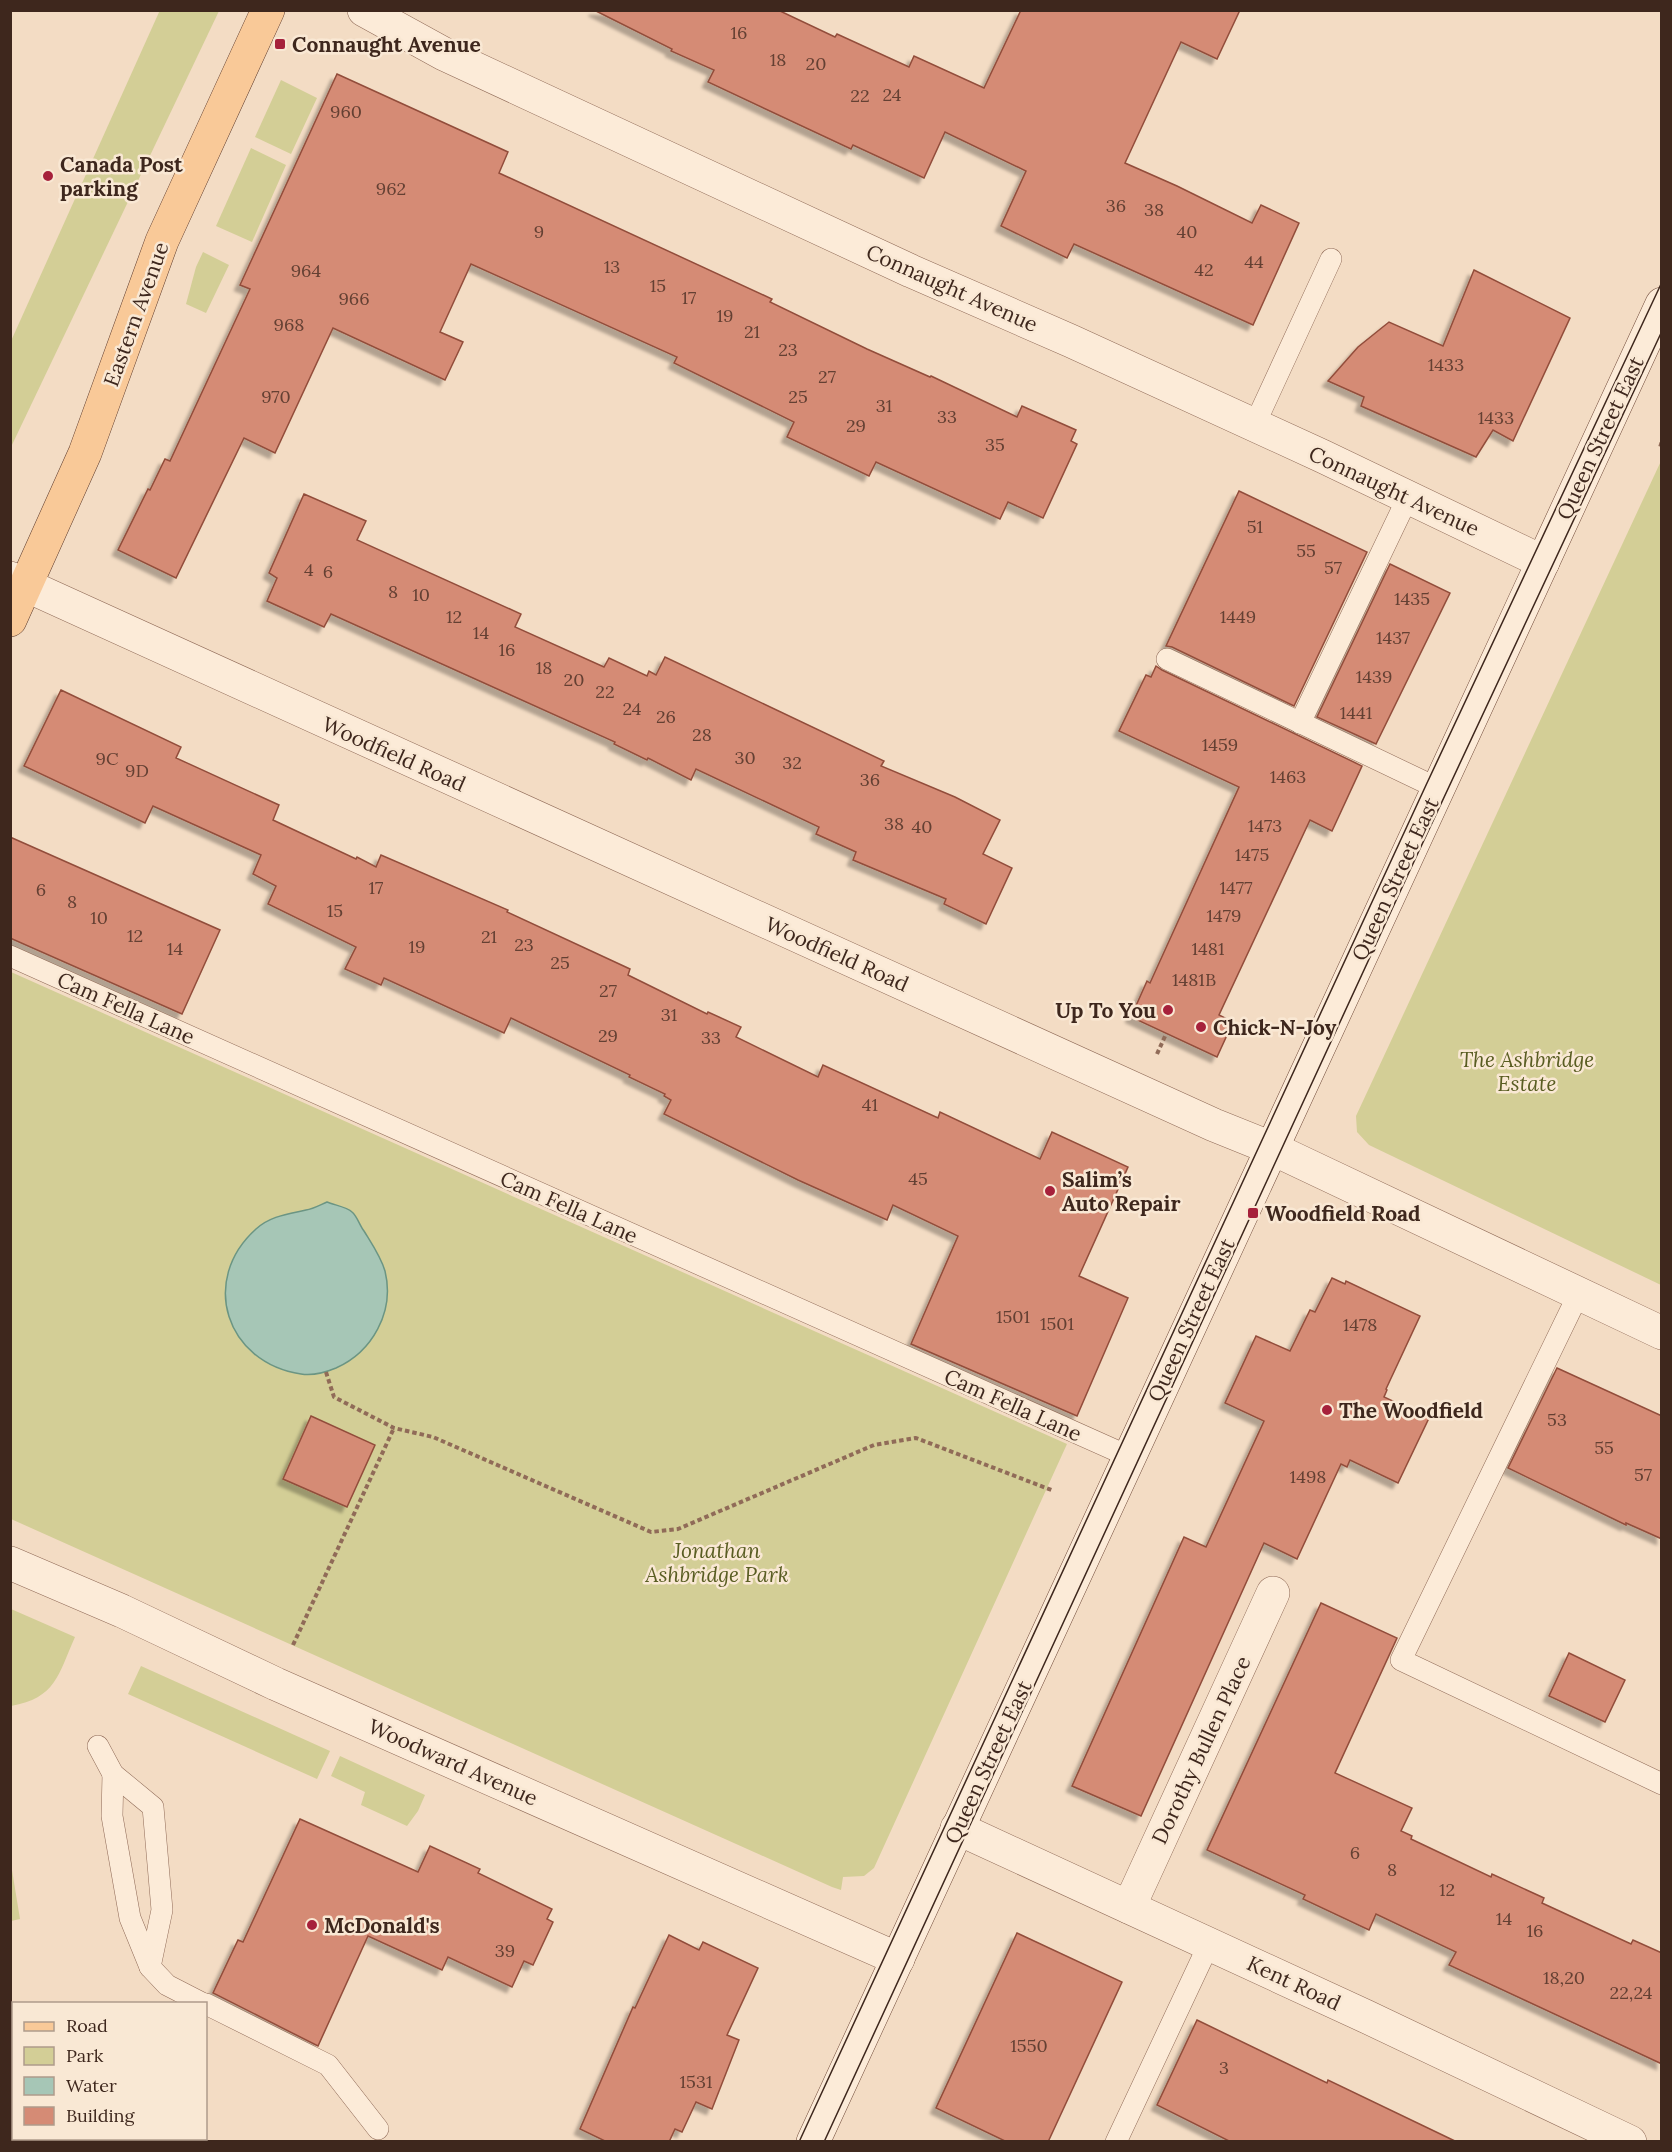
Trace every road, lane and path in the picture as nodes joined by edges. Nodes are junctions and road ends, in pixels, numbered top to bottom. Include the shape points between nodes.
1 (268, 10) edge
2 (364, 10) edge
3 (1331, 259) dead end
4 (1662, 304) edge
5 (1254, 426) junction
6 (1408, 497) junction
7 (1543, 562) junction
8 (18, 582) edge
9 (10, 620) edge
10 (1167, 659) dead end
11 (1300, 723) junction
12 (1437, 788) junction
13 (10, 956) edge
14 (1271, 1148) junction
15 (1579, 1293) junction
16 (1662, 1333) edge
17 (326, 1372) dead end
18 (394, 1428) junction
19 (1128, 1456) junction
20 (1054, 1491) dead end
21 (10, 1563) edge
22 (1273, 1593) dead end
23 (293, 1645) dead end
24 (98, 1746) dead end
25 (113, 1774) junction
26 (1662, 1784) edge
27 (957, 1828) junction
28 (1129, 1907) junction
29 (1209, 1944) junction
30 (898, 1959) junction
31 (150, 1968) junction
32 (201, 2002) edge
33 (207, 2005) edge
34 (378, 2129) dead end
35 (813, 2142) edge
36 (1116, 2142) edge
37 (1630, 2142) edge

1 - 8 main road, Eastern Avenue via 162,242 85,453
2 - 5 street, Connaught Avenue via 444,54
3 - 5 lane
4 - 7 street, Queen Street East
5 - 6 street, Connaught Avenue
6 - 7 street, Connaught Avenue
6 - 11 lane
7 - 12 street, Queen Street East
8 - 9 main road, Eastern Avenue
8 - 14 street, Woodfield Road
10 - 11 lane
11 - 12 lane
12 - 14 street, Queen Street East
13 - 19 lane, Cam Fella Lane
14 - 15 street, Woodfield Road
14 - 19 street, Queen Street East
15 - 16 street, Woodfield Road
15 - 26 lane via 1401,1660
17 - 18 path via 334,1397
18 - 20 path via 434,1437 651,1532 678,1529 874,1446 916,1438
18 - 23 path
19 - 27 street, Queen Street East
21 - 30 street, Woodward Avenue
22 - 28 street, Dorothy Bullen Place
24 - 25 lane
25 - 31 lane via 112,1816 130,1918
25 - 31 lane via 153,1807 162,1910
27 - 28 street, Kent Road
27 - 30 street, Queen Street East
28 - 29 street, Kent Road
29 - 36 lane
29 - 37 street, Kent Road
30 - 35 street, Queen Street East
31 - 32 lane via 167,1985
33 - 34 lane via 328,2065

